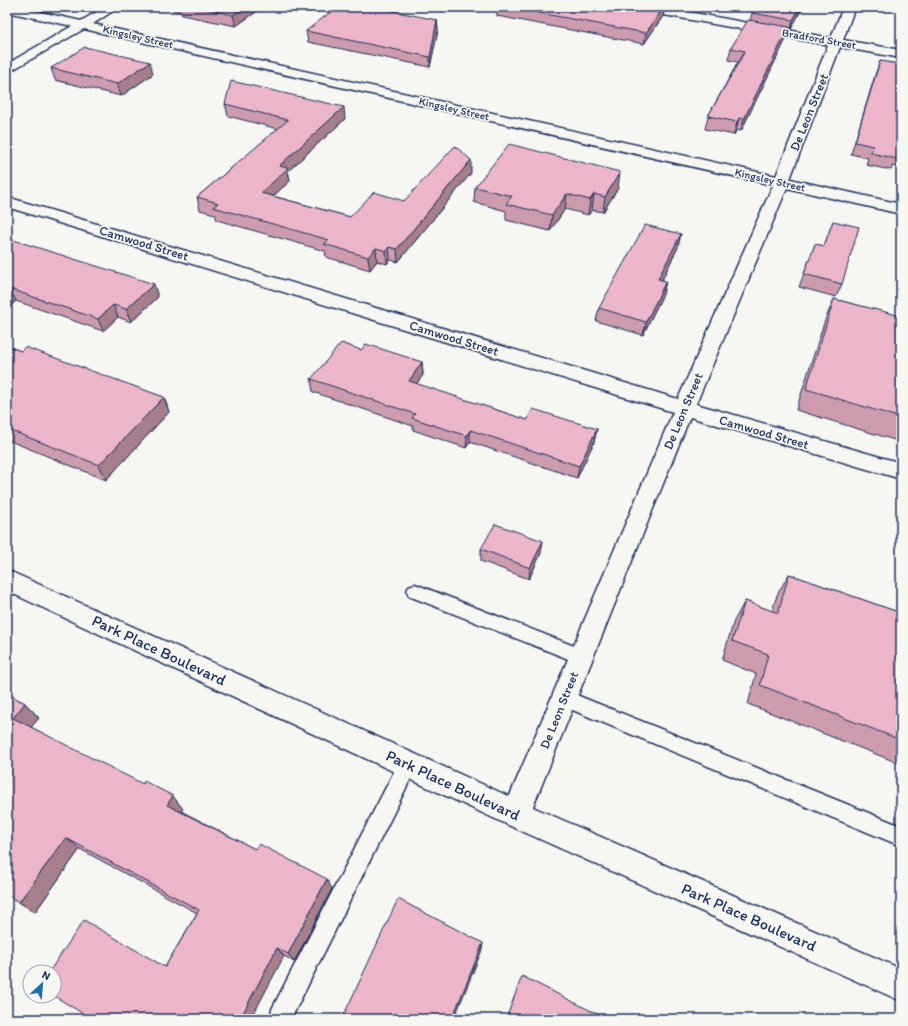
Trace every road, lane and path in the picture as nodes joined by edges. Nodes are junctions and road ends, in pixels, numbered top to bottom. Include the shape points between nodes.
1 (112, 7) edge
2 (642, 7) edge
3 (849, 7) edge
4 (7, 8) edge
5 (82, 25) junction
6 (836, 42) junction
7 (901, 54) edge
8 (7, 69) edge
9 (781, 182) junction
10 (7, 202) edge
11 (901, 209) edge
12 (691, 410) junction
13 (901, 471) edge
14 (7, 580) edge
15 (415, 591) dead end
16 (581, 656) junction
17 (564, 698) junction
18 (408, 764) junction
19 (516, 814) junction
20 (901, 836) edge
21 (901, 985) edge
22 (280, 1017) dead end

1 - 5 street
2 - 6 street, Bradford Street
3 - 6 street, De Leon Street
4 - 5 street, Kingsley Street
5 - 8 street
5 - 9 street, Kingsley Street
6 - 7 street, Bradford Street
6 - 9 street, De Leon Street
9 - 11 street, Kingsley Street
9 - 12 street, De Leon Street
10 - 12 street, Camwood Street
12 - 13 street, Camwood Street
12 - 16 street, De Leon Street
14 - 18 street, Park Place Boulevard
15 - 16 lane
16 - 17 street, De Leon Street
17 - 19 street, De Leon Street
17 - 20 lane
18 - 19 street, Park Place Boulevard
18 - 22 lane
19 - 21 street, Park Place Boulevard

